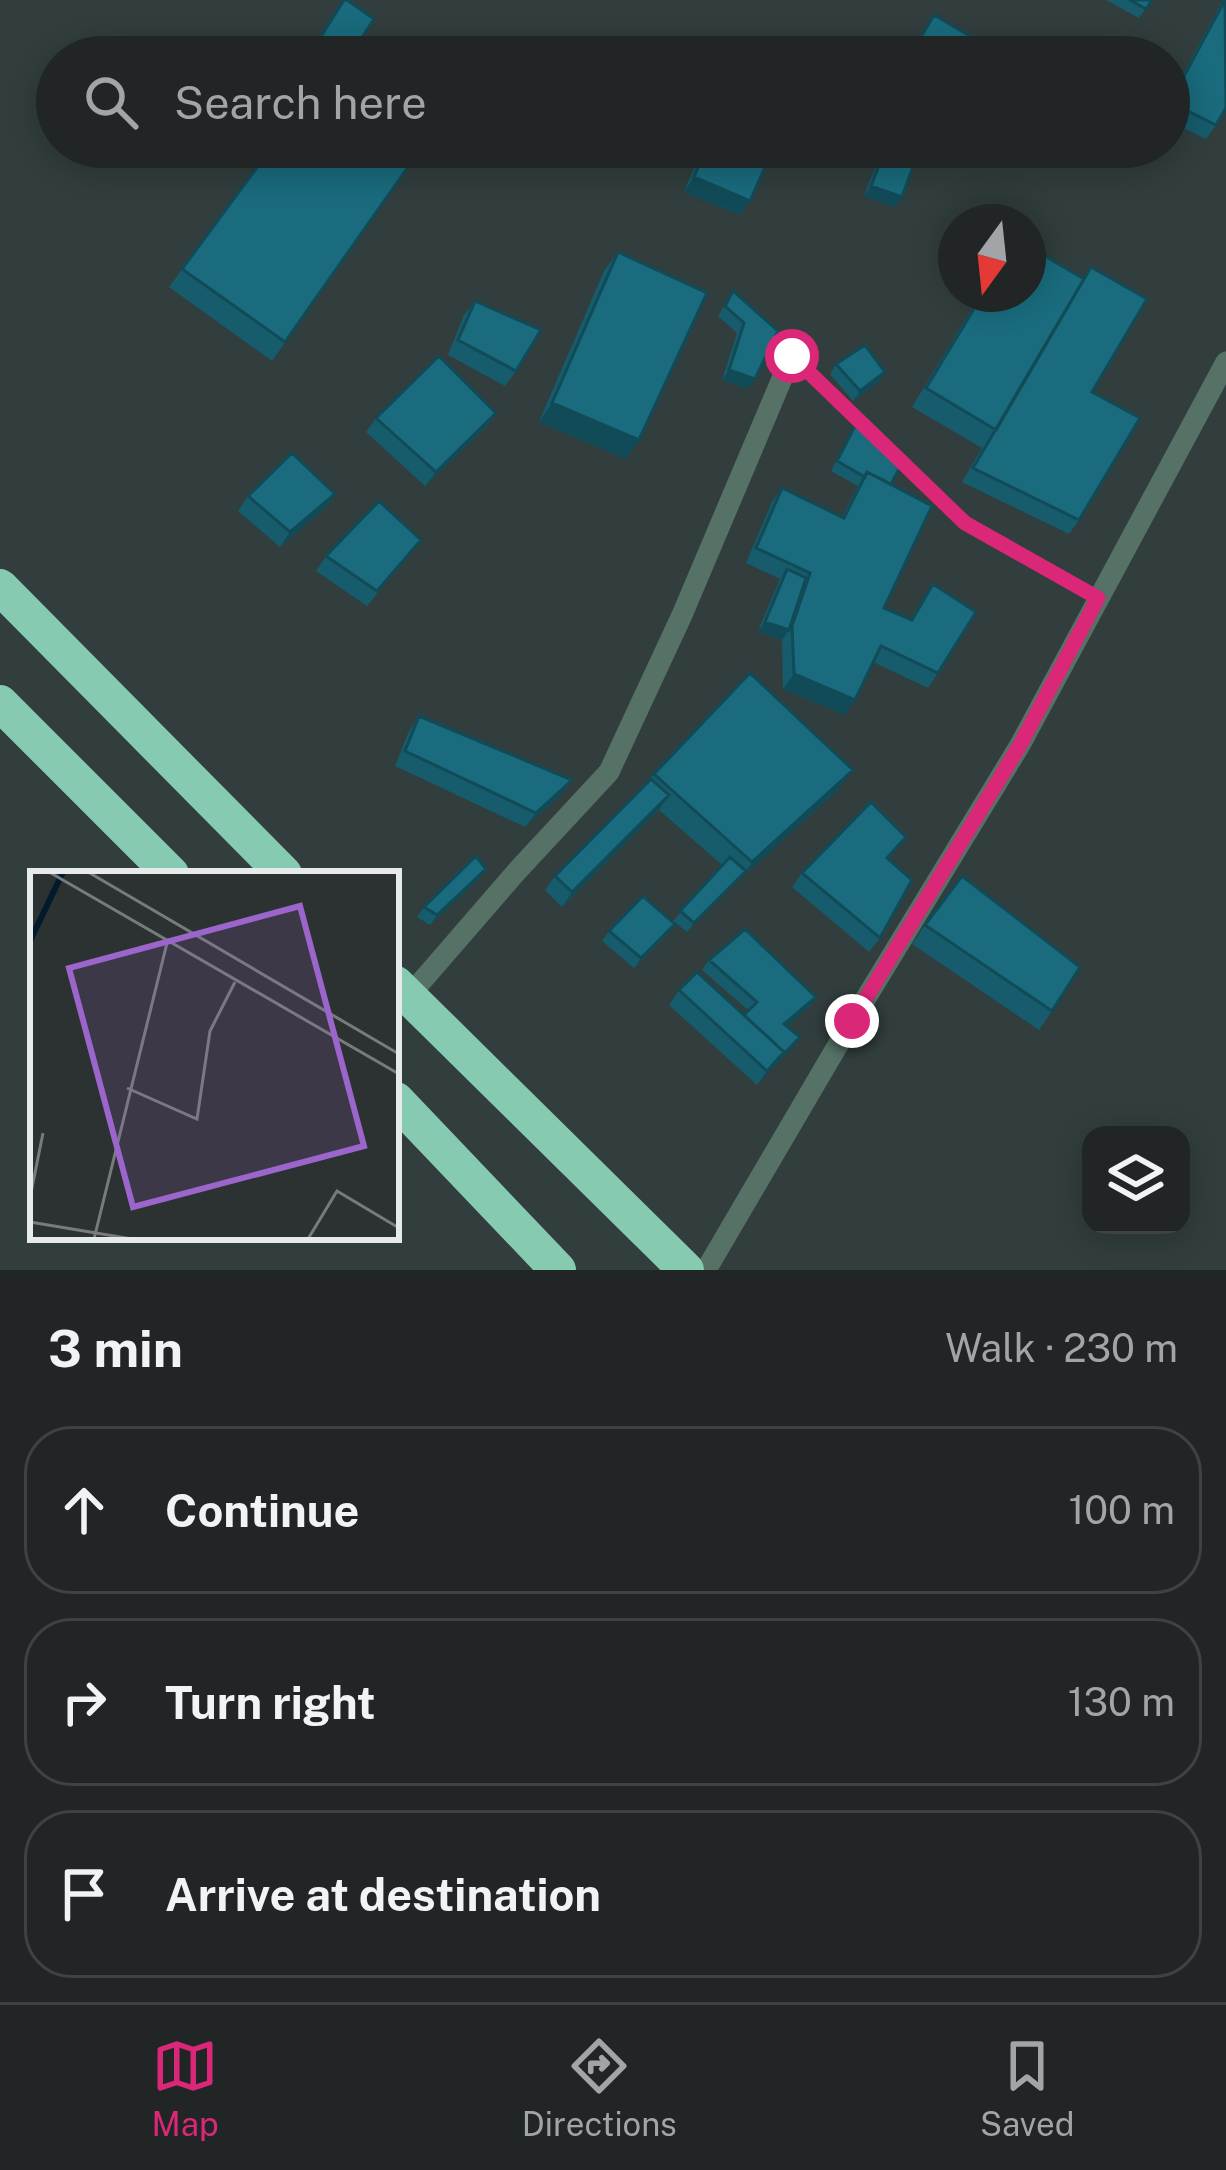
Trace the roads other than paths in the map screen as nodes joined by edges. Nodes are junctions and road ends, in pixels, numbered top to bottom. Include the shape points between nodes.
1 (792, 356) joint
2 (1226, 362) edge
3 (0, 587) edge
4 (1098, 598) junction
5 (0, 703) edge
6 (168, 871) edge
7 (281, 871) edge
8 (402, 990) edge
9 (399, 1103) edge
10 (558, 1270) edge
11 (686, 1270) edge
12 (706, 1270) edge

1 - 4 lane via 965,523
1 - 8 street via 609,772
2 - 4 street
3 - 7 highway
4 - 12 street via 1020,745
5 - 6 highway
8 - 11 highway
9 - 10 highway

